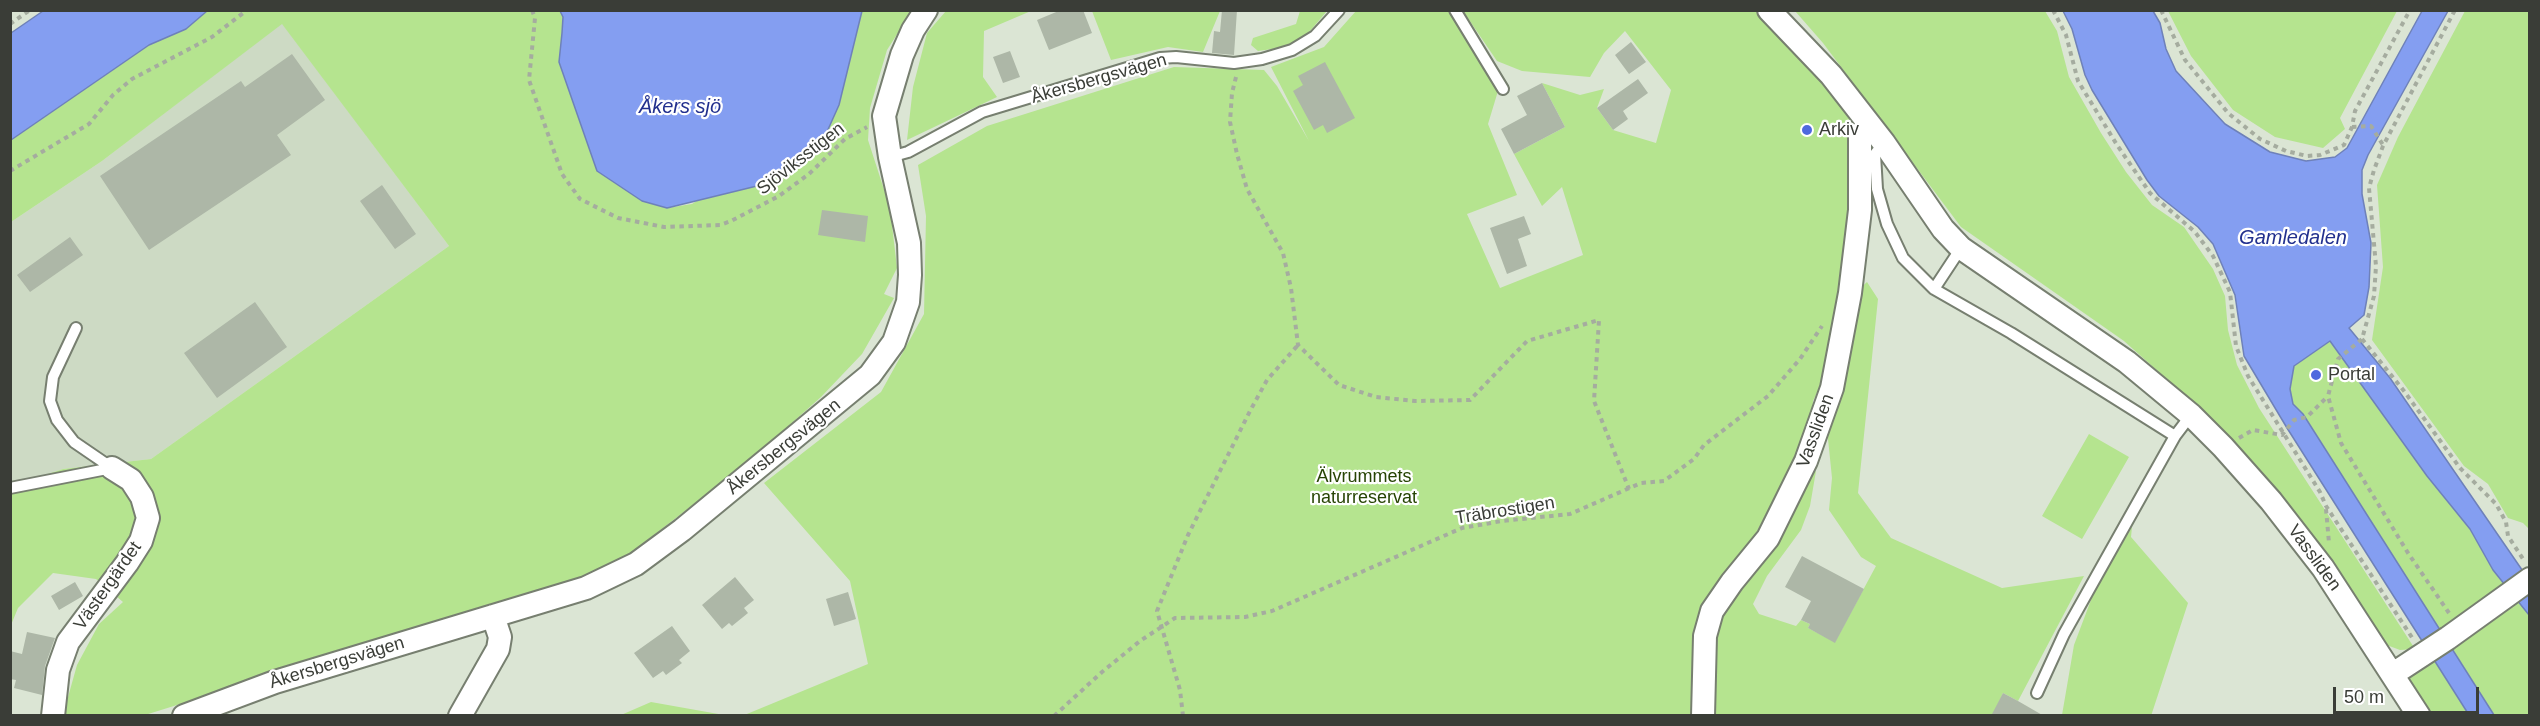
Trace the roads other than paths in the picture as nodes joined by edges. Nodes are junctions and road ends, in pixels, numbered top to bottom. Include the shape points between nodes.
1 (926, 10) edge
2 (1339, 10) edge
3 (1455, 10) edge
4 (1769, 10) edge
5 (1503, 88) dead end
6 (1877, 134) junction
7 (890, 157) junction
8 (1961, 248) junction
9 (1934, 289) junction
10 (76, 328) dead end
11 (2192, 415) junction
12 (2175, 436) junction
13 (112, 468) junction
14 (10, 488) edge
15 (2529, 579) edge
16 (493, 616) junction
17 (2393, 674) junction
18 (2037, 693) dead end
19 (53, 716) edge
20 (184, 716) edge
21 (460, 716) edge
22 (1703, 716) edge
23 (2419, 716) edge

1 - 7 street, Åkersbergsvägen via 902,55 884,116
2 - 7 lane, Åkersbergsvägen via 1307,43 1262,59 1240,62 1160,58 982,112 908,152
3 - 5 lane
4 - 6 street, Vassliden via 1831,75
6 - 8 street, Vassliden via 1943,229
6 - 9 lane via 1877,189 1887,224 1903,258
6 - 22 street, Vassliden via 1860,134 1860,210 1850,293 1832,388 1806,461 1768,538 1719,598 1707,624
7 - 16 street, Åkersbergsvägen via 909,243 908,302 894,342 870,375 636,564 586,588
8 - 9 lane
8 - 11 street, Vassliden via 2127,362
9 - 12 lane
10 - 13 lane via 53,377 50,401 57,420 75,442
11 - 12 lane
11 - 17 street, Vassliden via 2271,501 2323,568
12 - 18 lane via 2064,634
13 - 14 lane
13 - 19 street, Västergärdet via 131,480 142,497 148,518 141,541 127,563 68,642 58,670
15 - 17 street
16 - 20 street, Åkersbergsvägen via 275,682
16 - 21 street via 500,637 498,649
17 - 23 street, Vassliden

